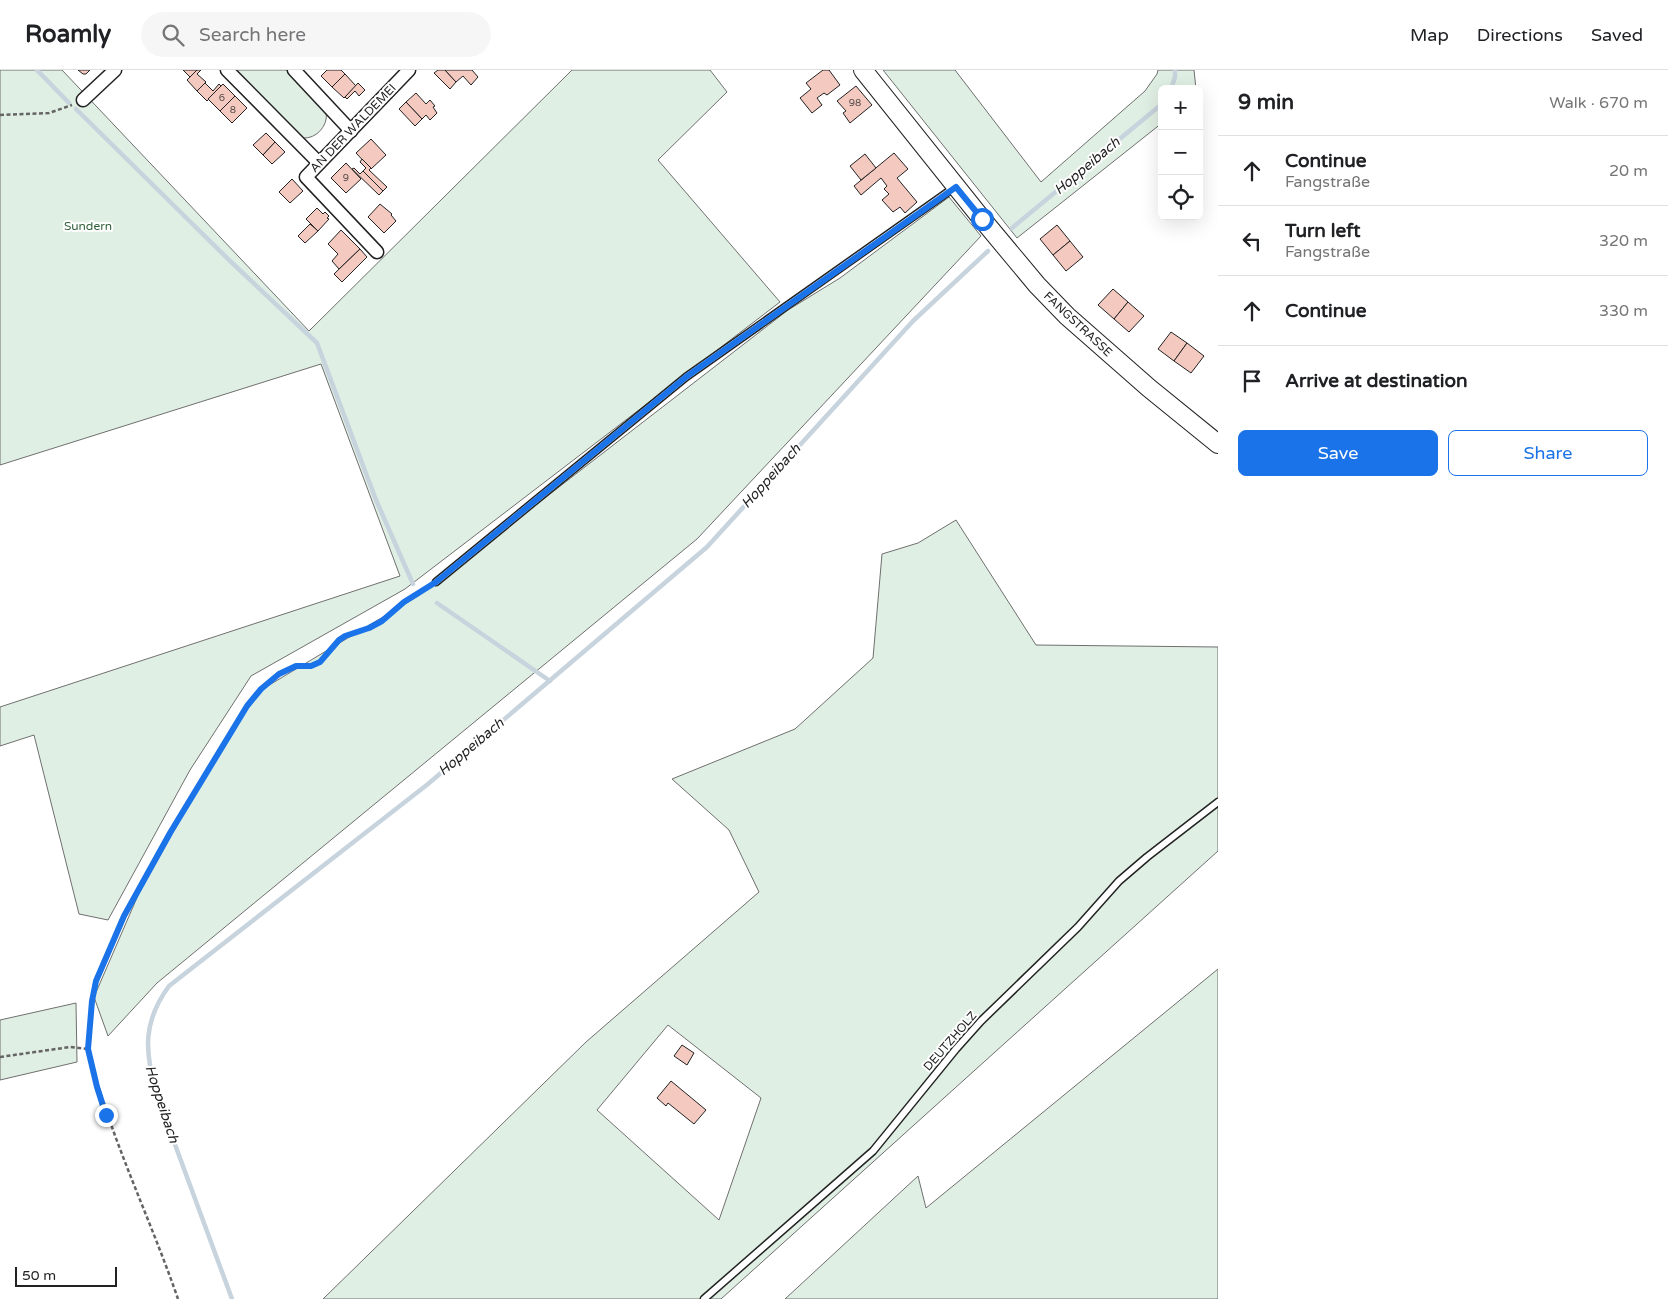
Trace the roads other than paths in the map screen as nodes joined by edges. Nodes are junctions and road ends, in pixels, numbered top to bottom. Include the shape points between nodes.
1 (115, 70) edge
2 (228, 70) edge
3 (294, 70) edge
4 (410, 70) edge
5 (863, 70) edge
6 (83, 100) road end
7 (351, 131) junction
8 (319, 163) junction
9 (956, 187) junction
10 (377, 252) dead end
11 (1218, 444) edge
12 (436, 582) road end
13 (1218, 802) edge
14 (704, 1299) edge

1 - 6 street
2 - 8 street
3 - 7 street
4 - 7 street, AN DER WALDEMEI
5 - 9 main road, FANGSTRASSE
7 - 8 street, AN DER WALDEMEI
8 - 10 street, AN DER WALDEMEI via 306,177
9 - 11 main road, FANGSTRASSE via 1019,265 1061,310
9 - 12 lane via 686,377
13 - 14 lane, DEUTZHOLZ via 1119,881 1078,927 981,1021 873,1151

